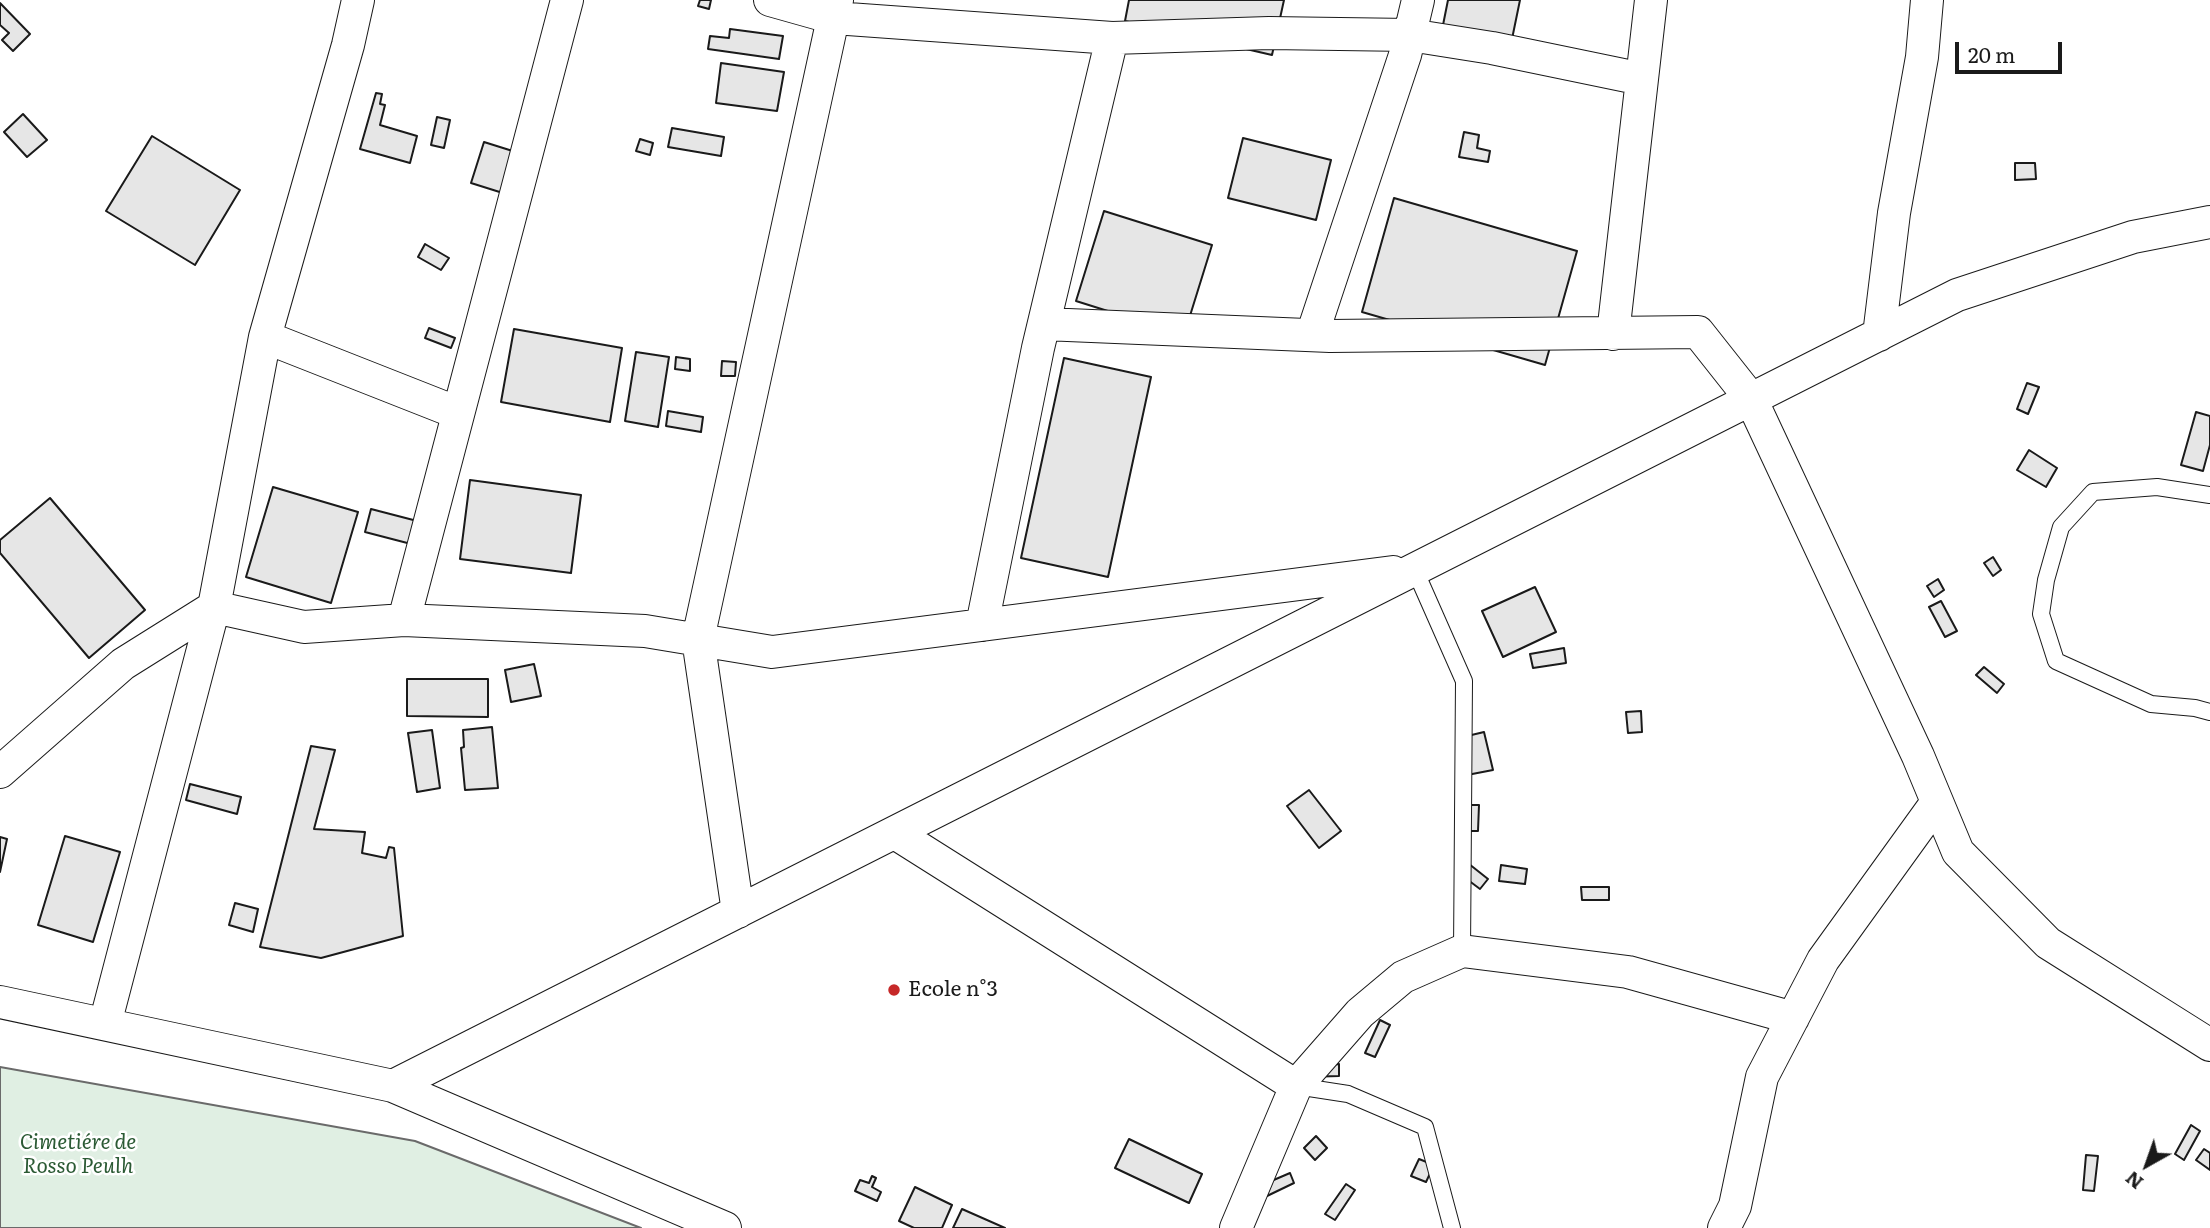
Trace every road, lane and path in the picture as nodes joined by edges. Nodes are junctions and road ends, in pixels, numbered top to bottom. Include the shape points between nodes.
1 (358, 0) edge
2 (567, 0) edge
3 (770, 0) edge
4 (1418, 0) edge
5 (1651, 0) edge
6 (1927, 0) edge
7 (836, 9) edge
8 (1409, 35) junction
9 (1112, 38) junction
10 (1642, 79) junction
11 (2210, 222) edge
12 (1044, 324) junction
13 (1613, 334) junction
14 (1312, 335) junction
15 (1879, 335) junction
16 (265, 337) junction
17 (1751, 399) junction
18 (458, 413) junction
19 (2210, 495) edge
20 (1415, 570) junction
21 (214, 607) junction
22 (404, 620) junction
23 (982, 625) junction
24 (698, 639) junction
25 (2210, 712) edge
26 (0, 772) edge
27 (1937, 802) junction
28 (895, 833) junction
29 (738, 912) junction
30 (1462, 951) junction
31 (0, 1002) edge
32 (1793, 1018) junction
33 (105, 1024) junction
34 (2210, 1045) edge
35 (393, 1086) junction
36 (1296, 1086) junction
37 (725, 1228) edge
38 (1236, 1228) edge
39 (1452, 1228) edge
40 (1724, 1228) edge

1 - 16 street
2 - 18 street
3 - 7 street
4 - 8 street
5 - 10 street
6 - 15 street
7 - 9 street
7 - 24 street
8 - 9 street
8 - 10 street
8 - 14 street
9 - 12 street
10 - 13 street
11 - 15 street via 2133,237 1957,295
12 - 14 street
12 - 23 street
13 - 14 street
13 - 17 street via 1698,332
15 - 17 street
16 - 18 street
16 - 21 street
17 - 20 street
17 - 27 street
18 - 22 street
19 - 25 lane via 2157,487 2093,492 2061,527 2041,614 2056,661 2151,704
20 - 23 street
20 - 28 street
20 - 30 lane via 1464,681
21 - 22 street via 304,627
21 - 26 street via 123,664
21 - 33 street
22 - 24 street via 645,631
23 - 24 street via 772,652
24 - 29 street
27 - 32 street via 1823,960
27 - 34 street via 1958,852 2048,943
28 - 29 street
28 - 36 street
29 - 35 street
30 - 32 street via 1628,972
30 - 36 street via 1403,977 1360,1013
31 - 33 street
32 - 40 street via 1762,1077 1735,1206
33 - 35 street
35 - 37 street
36 - 38 street
36 - 39 lane via 1348,1094 1425,1127

